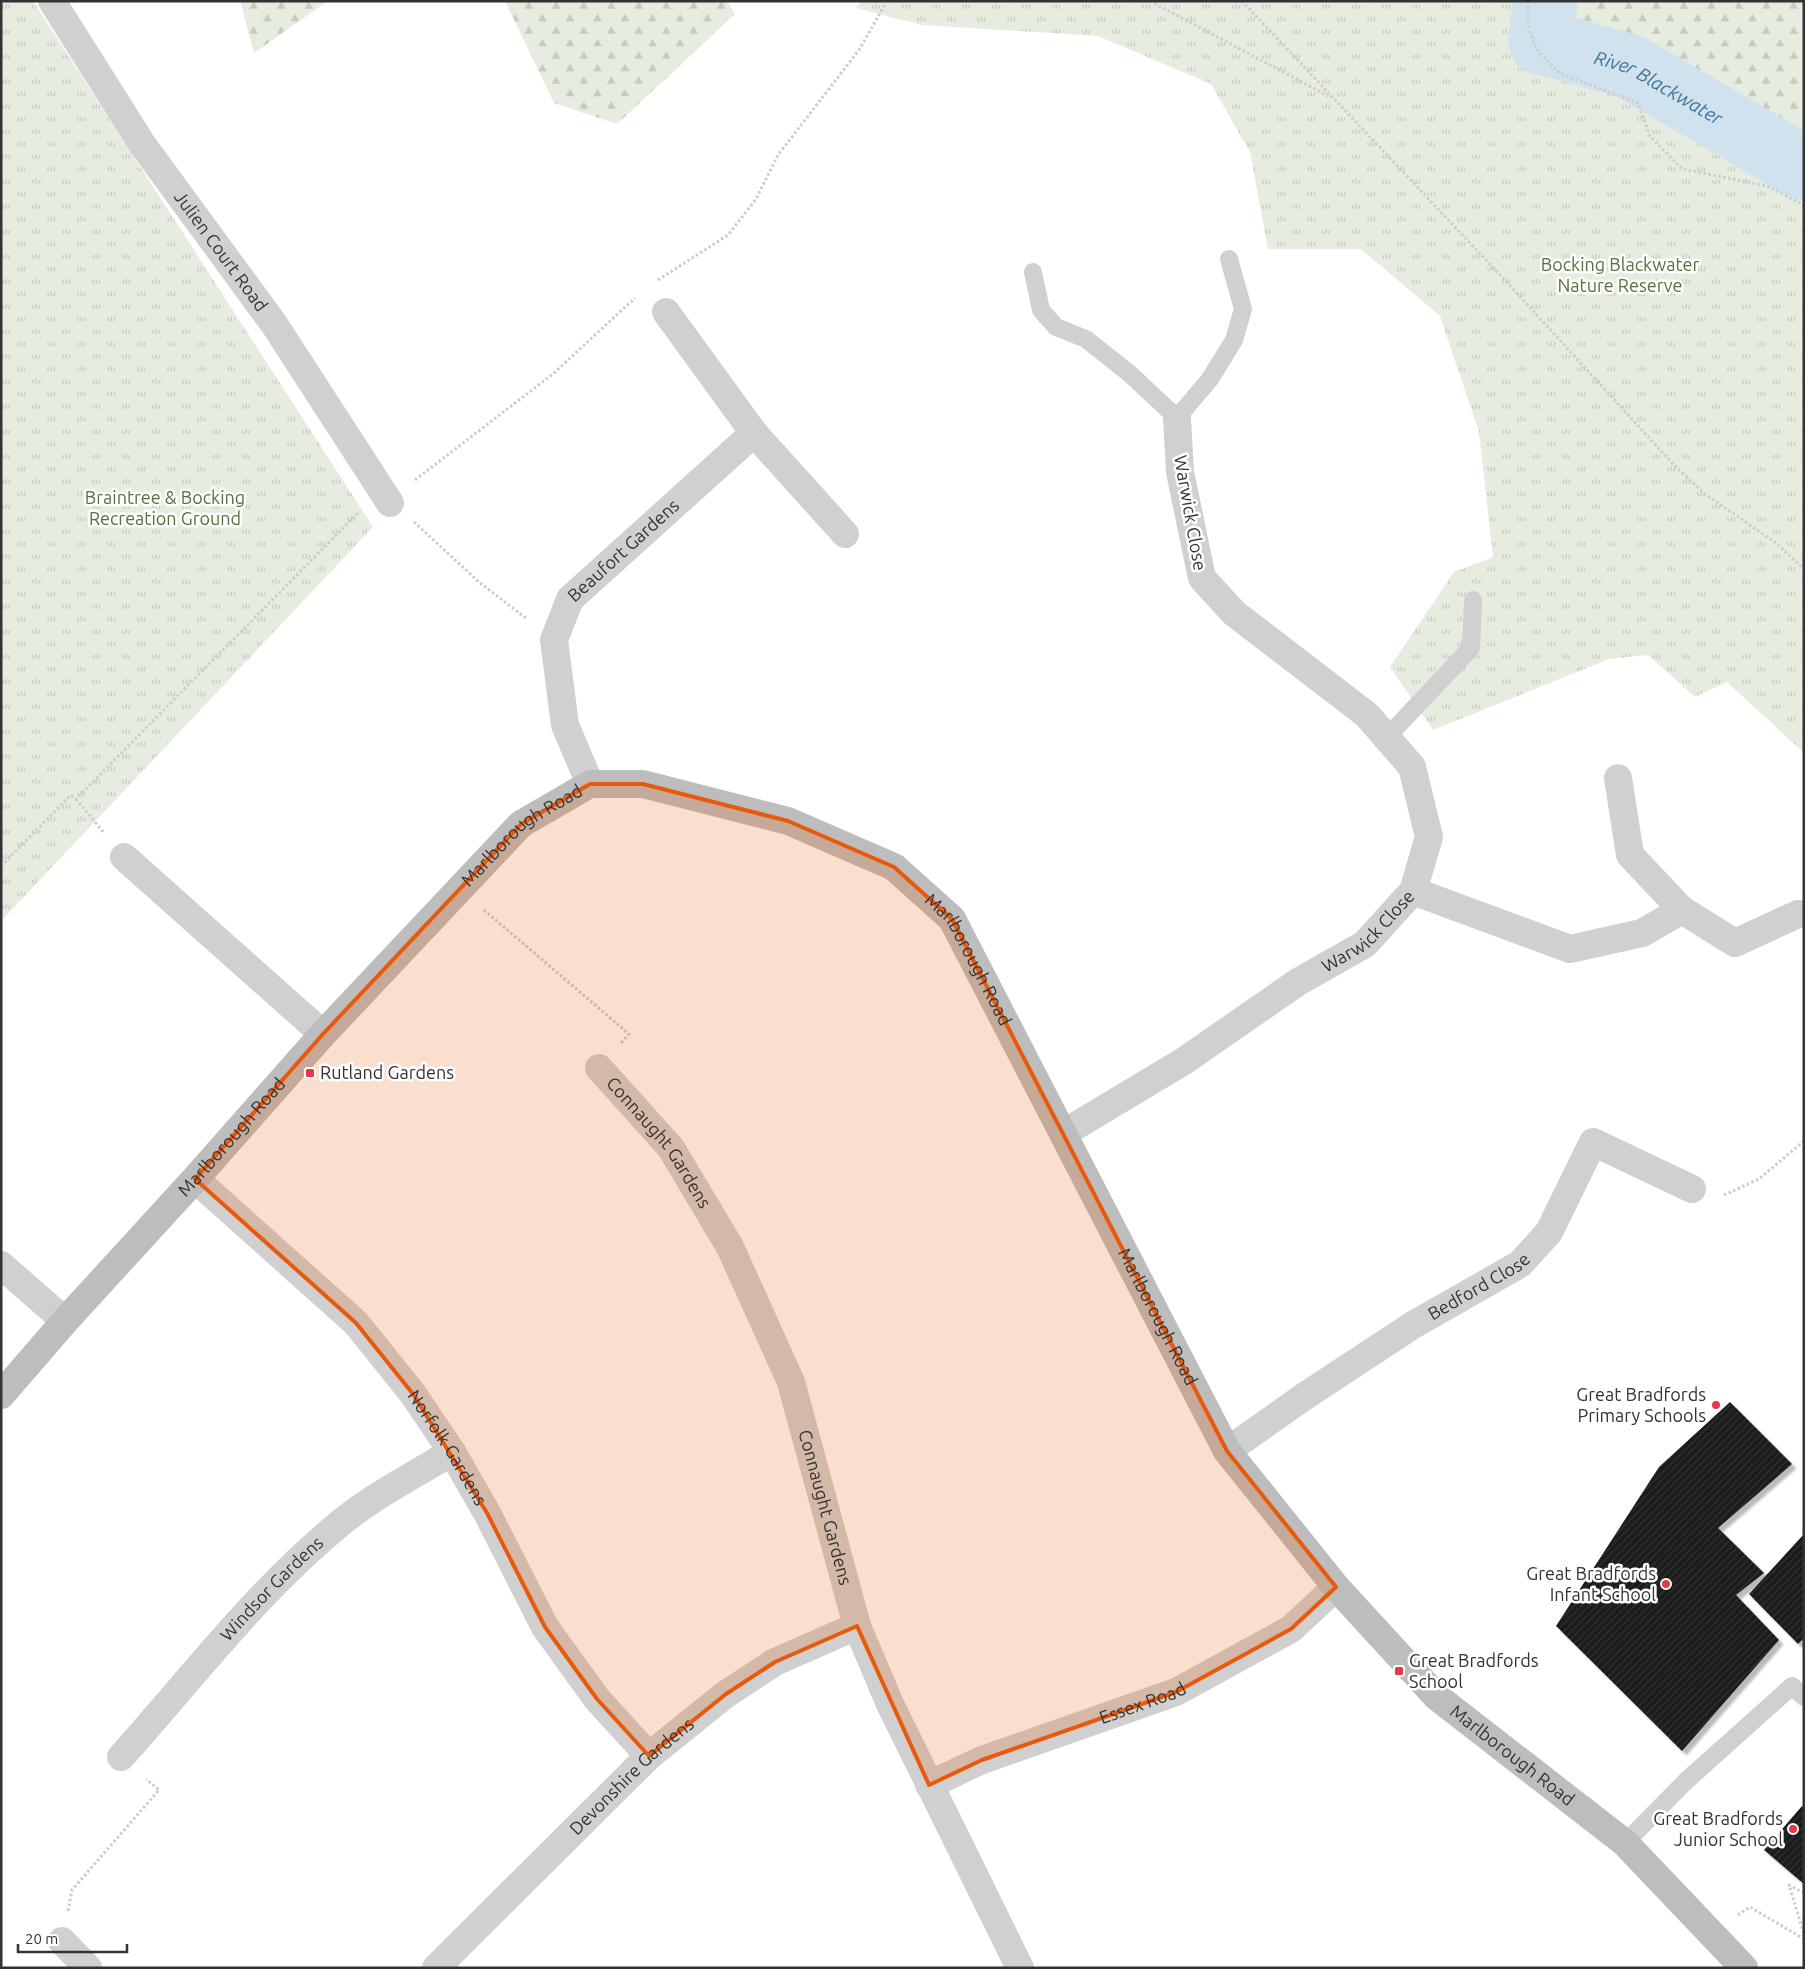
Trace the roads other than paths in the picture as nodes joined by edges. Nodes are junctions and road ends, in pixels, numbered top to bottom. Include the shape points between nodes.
1 (52, 1) edge
2 (1229, 259) dead end
3 (1033, 272) dead end
4 (666, 312) dead end
5 (1177, 418) junction
6 (754, 433) junction
7 (389, 502) road end
8 (845, 534) dead end
9 (1473, 600) dead end
10 (1387, 737) junction
11 (1618, 778) dead end
12 (590, 784) junction
13 (124, 857) road end
14 (1414, 891) junction
15 (1682, 910) junction
16 (1798, 914) dead end
17 (323, 1034) junction
18 (599, 1068) road end
19 (1064, 1133) junction
20 (195, 1179) junction
21 (1692, 1189) road end
22 (1, 1265) edge
23 (65, 1321) junction
24 (1, 1394) edge
25 (1227, 1451) junction
26 (452, 1452) junction
27 (1336, 1587) junction
28 (857, 1626) junction
29 (1804, 1697) edge
30 (648, 1756) junction
31 (121, 1757) road end
32 (930, 1785) junction
33 (1625, 1843) junction
34 (62, 1941) road end
35 (88, 1968) edge
36 (436, 1968) edge
37 (1020, 1968) edge
38 (1744, 1968) edge

1 - 7 street, Julien Court Road via 142,144 274,324
2 - 5 lane via 1243,309 1234,340 1210,379
3 - 5 lane via 1041,310 1056,326 1086,339
4 - 6 street
5 - 10 street, Warwick Close via 1180,472 1202,578 1234,613 1367,715
6 - 8 street
6 - 12 street, Beaufort Gardens via 570,599 554,640 565,725
9 - 10 lane via 1471,648
10 - 14 street, Warwick Close via 1412,767 1429,837
11 - 15 street via 1630,855
12 - 17 street, Marlborough Road via 521,824
12 - 19 street, Marlborough Road via 643,784 788,821 894,867 952,919
13 - 17 street
14 - 15 street via 1570,949 1642,933
14 - 19 street, Warwick Close via 1365,944 1298,982 1184,1061
15 - 16 street via 1734,943
17 - 20 street, Marlborough Road
18 - 28 street, Connaught Gardens via 671,1148 730,1247 791,1382
19 - 25 street, Marlborough Road
20 - 23 street, Marlborough Road
20 - 26 street, Norfolk Gardens via 356,1323 413,1394
21 - 25 street, Bedford Close via 1592,1142 1549,1232 1520,1264 1413,1325
22 - 23 street
23 - 24 street, Marlborough Road
25 - 27 street, Marlborough Road
26 - 30 street, Norfolk Gardens via 545,1627 597,1699
26 - 31 street, Windsor Gardens via 374,1498 331,1531 261,1598
27 - 32 street, Essex Road via 1291,1629 1176,1692 982,1760
27 - 33 street, Marlborough Road via 1437,1697
28 - 30 street, Devonshire Gardens via 776,1662 726,1694
28 - 32 street, Connaught Gardens via 890,1704
29 - 33 lane via 1792,1686 1686,1781
30 - 36 street, Devonshire Gardens
32 - 37 street, Connaught Gardens
33 - 38 street, Marlborough Road
34 - 35 street

